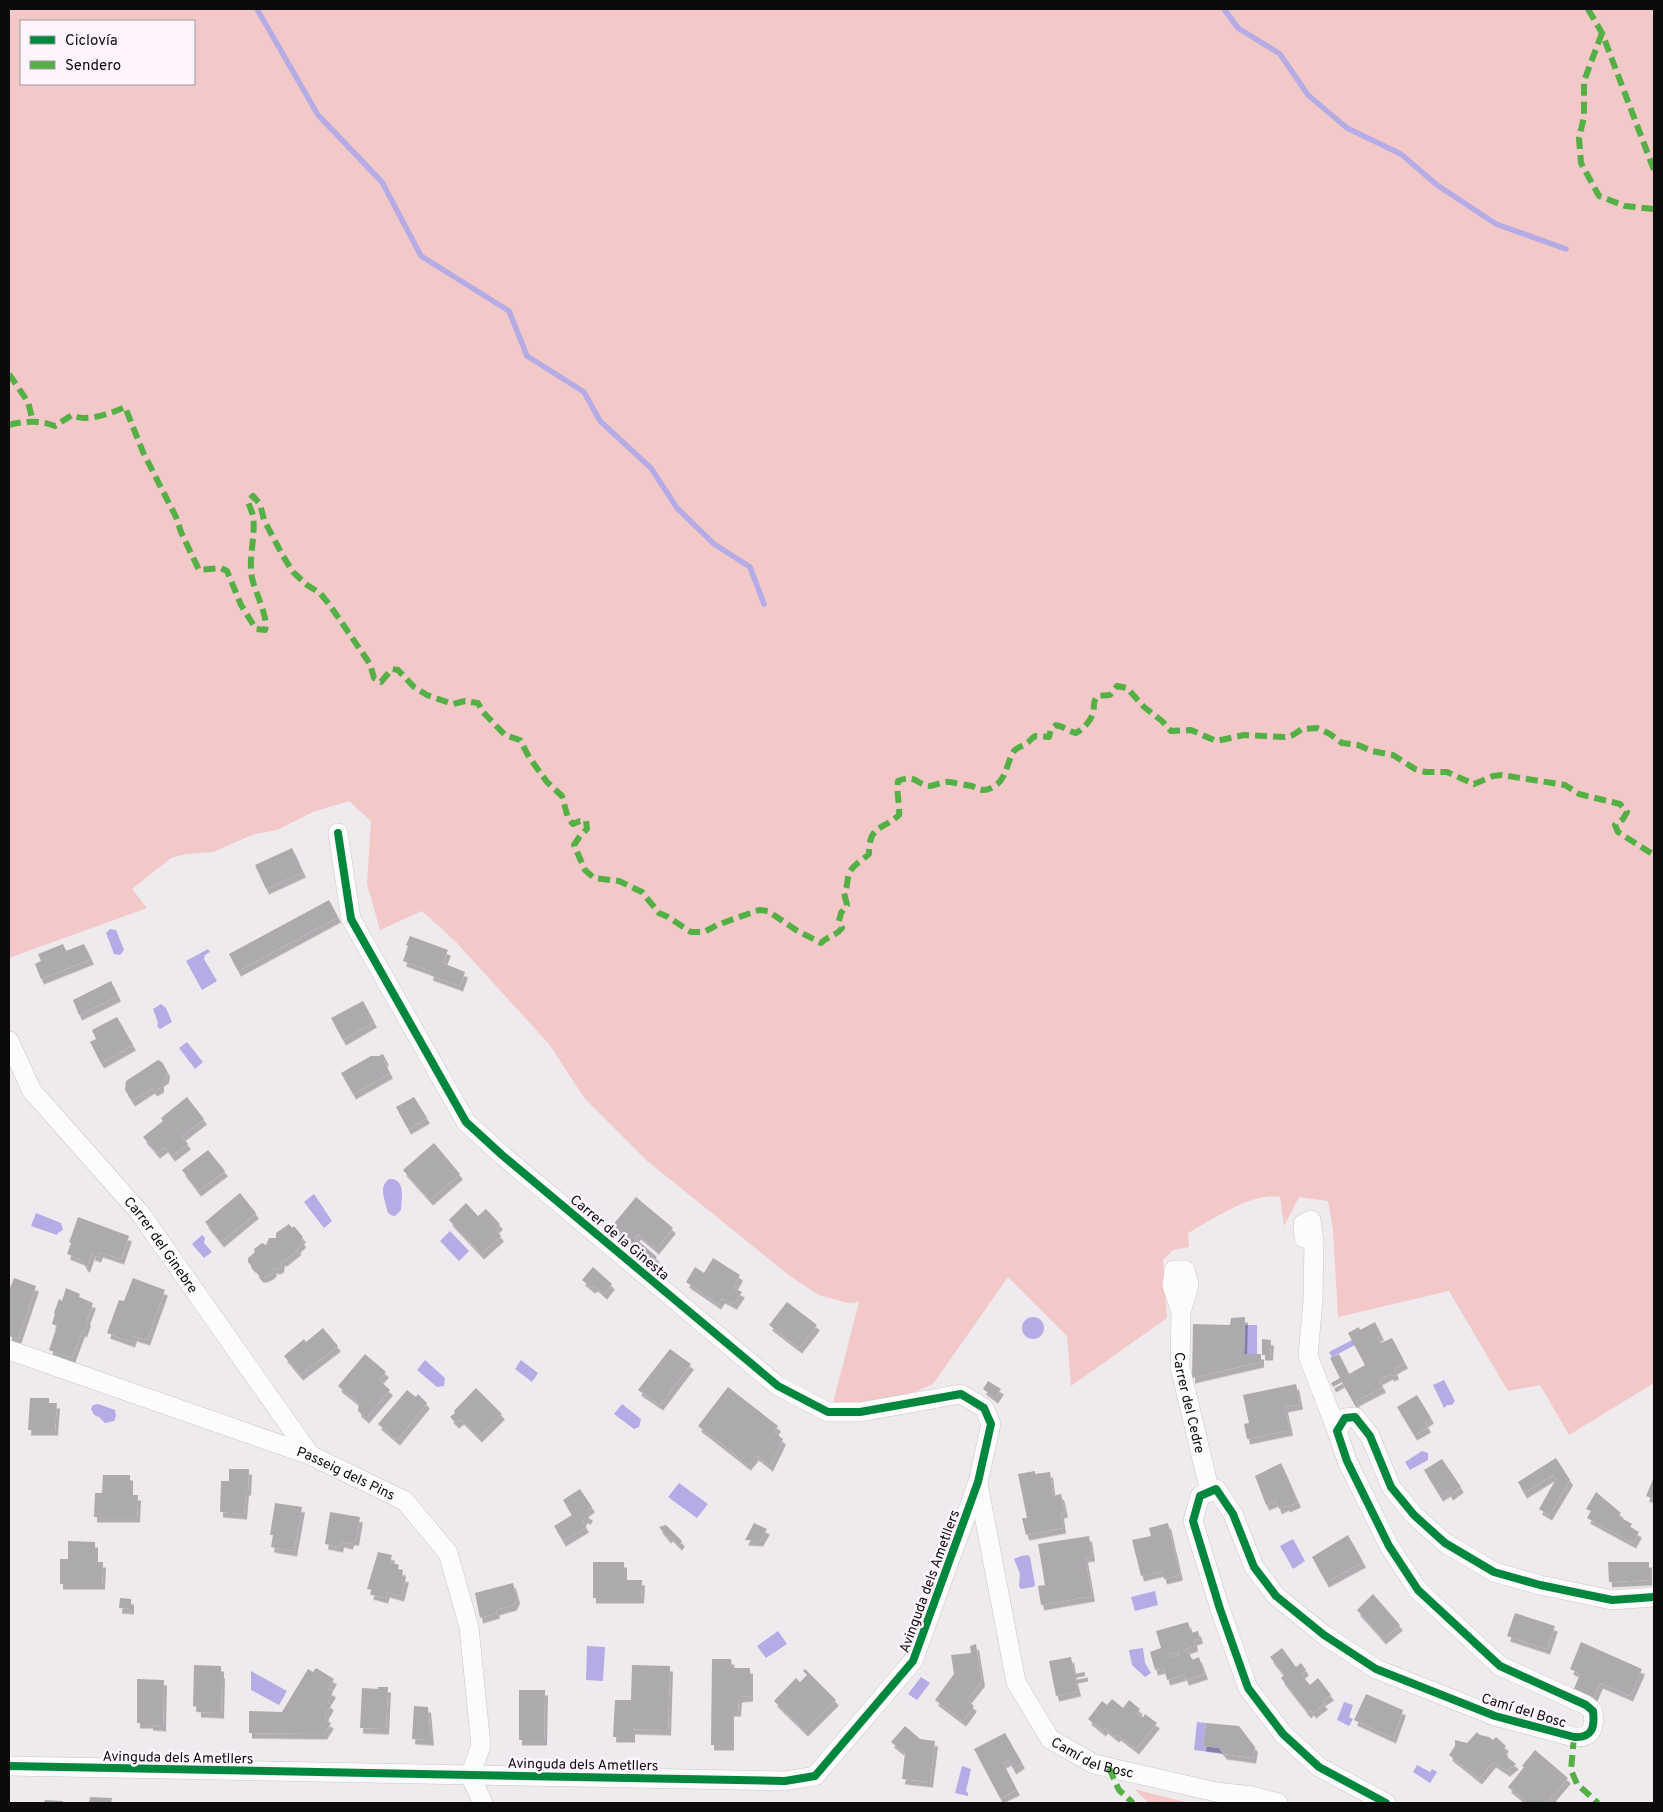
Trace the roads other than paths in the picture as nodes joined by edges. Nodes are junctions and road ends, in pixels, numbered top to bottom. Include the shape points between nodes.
1 (338, 833) dead end
2 (9, 1041) edge
3 (1314, 1241) dead end
4 (1181, 1312) dead end
5 (9, 1350) edge
6 (1338, 1431) junction
7 (310, 1455) junction
8 (978, 1482) junction
9 (1210, 1492) junction
10 (956, 1542) junction
11 (990, 1547) junction
12 (1654, 1597) edge
13 (9, 1766) edge
14 (470, 1775) junction
15 (483, 1803) edge
16 (1278, 1803) edge
17 (1386, 1803) edge

1 - 8 street, Carrer de la Ginesta via 351,918 466,1122 778,1386 828,1412 860,1412 961,1394 984,1408 991,1424
2 - 7 street, Carrer del Ginebre via 32,1091 140,1213
3 - 6 street via 1308,1356
4 - 9 street, Carrer del Cedre via 1180,1366
5 - 7 street, Passeig dels Pins
6 - 9 street, Camí del Bosc via 1347,1462 1389,1546 1418,1590 1500,1666 1586,1705 1593,1712 1590,1732 1582,1738 1574,1737 1495,1716 1376,1669 1324,1635 1276,1596 1254,1567 1233,1514 1216,1489
6 - 12 street via 1345,1418 1355,1417 1370,1436 1391,1487 1414,1514 1445,1543 1494,1572 1612,1600
7 - 14 street, Passeig dels Pins via 405,1501 448,1553 469,1627 480,1746
8 - 10 street, Avinguda dels Ametllers
8 - 11 street, Camí del Bosc
9 - 17 street via 1200,1496 1193,1521 1248,1688 1284,1734 1319,1767
10 - 11 street via 972,1536 981,1538
10 - 14 street, Avinguda dels Ametllers via 913,1661 815,1776 786,1781
11 - 16 street, Camí del Bosc via 1016,1682 1050,1739 1094,1764
13 - 14 street, Avinguda dels Ametllers
14 - 15 street

